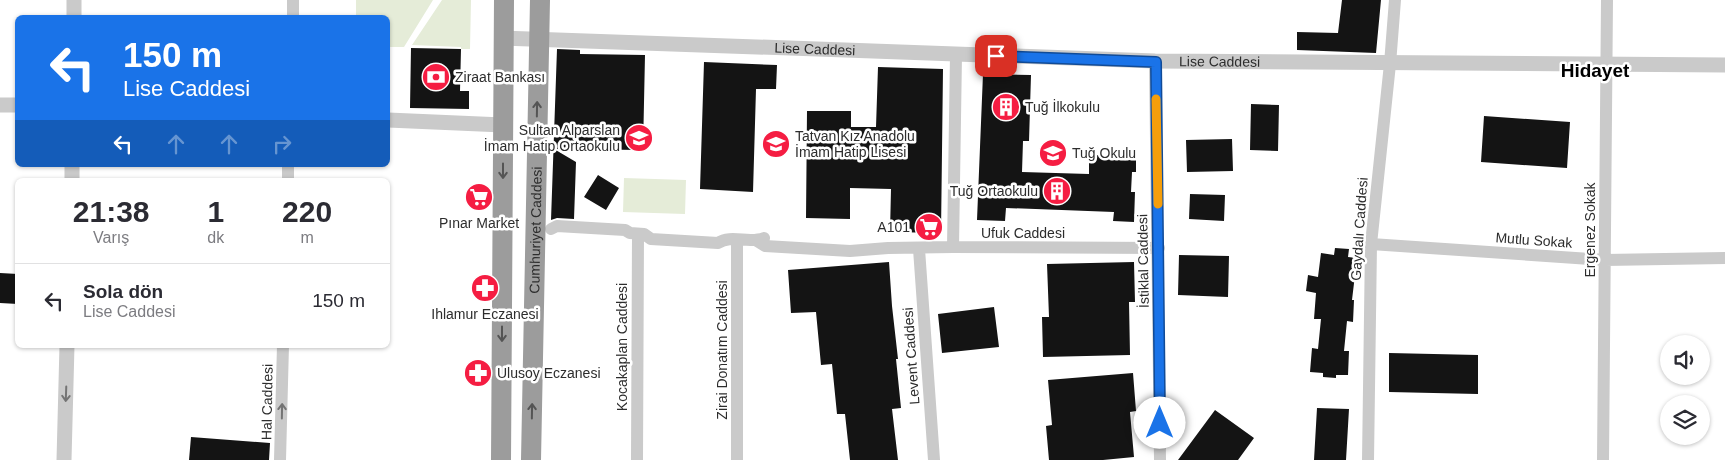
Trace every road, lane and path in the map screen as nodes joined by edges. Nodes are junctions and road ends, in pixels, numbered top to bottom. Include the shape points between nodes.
1 (74, 0) edge
2 (293, 0) edge
3 (504, 0) edge
4 (540, 0) edge
5 (1395, 0) edge
6 (1607, 0) edge
7 (74, 15) edge
8 (293, 15) edge
9 (504, 38) junction
10 (539, 38) junction
11 (956, 55) junction
12 (1156, 62) junction
13 (1606, 63) junction
14 (1390, 64) junction
15 (1725, 65) edge
16 (0, 105) edge
17 (15, 105) edge
18 (390, 120) edge
19 (503, 125) junction
20 (543, 229) junction
21 (638, 234) junction
22 (737, 240) junction
23 (1371, 244) junction
24 (953, 247) junction
25 (1159, 248) junction
26 (918, 249) junction
27 (1725, 258) edge
28 (1605, 260) junction
29 (67, 348) edge
30 (283, 348) edge
31 (64, 460) edge
32 (280, 460) edge
33 (501, 460) edge
34 (531, 460) edge
35 (637, 460) edge
36 (737, 460) edge
37 (934, 460) edge
38 (1160, 460) edge
39 (1368, 460) edge
40 (1603, 460) edge

1 - 7 street
2 - 8 street
3 - 9 highway
4 - 10 highway, Cumhuriyet Caddesi
5 - 14 street, Gaydalı Caddesi
6 - 13 street, Ergenez Sokak
9 - 10 street, Lise Caddesi
9 - 19 highway
10 - 11 street, Lise Caddesi
20 -> 10 highway, Cumhuriyet Caddesi
11 - 12 street, Lise Caddesi
11 - 24 street
12 - 14 street, Lise Caddesi
12 - 25 street, İstiklal Caddesi
13 - 14 street, Lise Caddesi
13 - 15 street, Lise Caddesi
13 - 28 street, Ergenez Sokak
14 - 23 street, Gaydalı Caddesi
16 - 17 street
18 - 19 street
19 -> 33 highway
20 - 21 street, Ufuk Caddesi via 557,226 625,230
34 -> 20 highway, Cumhuriyet Caddesi
21 - 22 street, Ufuk Caddesi via 651,239 718,243 723,239
21 - 35 street, Kocakaplan Caddesi
22 - 26 street, Ufuk Caddesi via 757,241 765,246 850,251
22 - 36 street, Zirai Donatım Caddesi
23 - 28 street, Mutlu Sokak
23 - 39 street, Gaydalı Caddesi
24 - 25 street, Ufuk Caddesi
24 - 26 street, Ufuk Caddesi
25 - 38 street, İstiklal Caddesi
26 - 37 street, Levent Caddesi
27 - 28 street, Mutlu Sokak
28 - 40 street, Ergenez Sokak
29 -> 31 street
32 -> 30 street, Hal Caddesi

